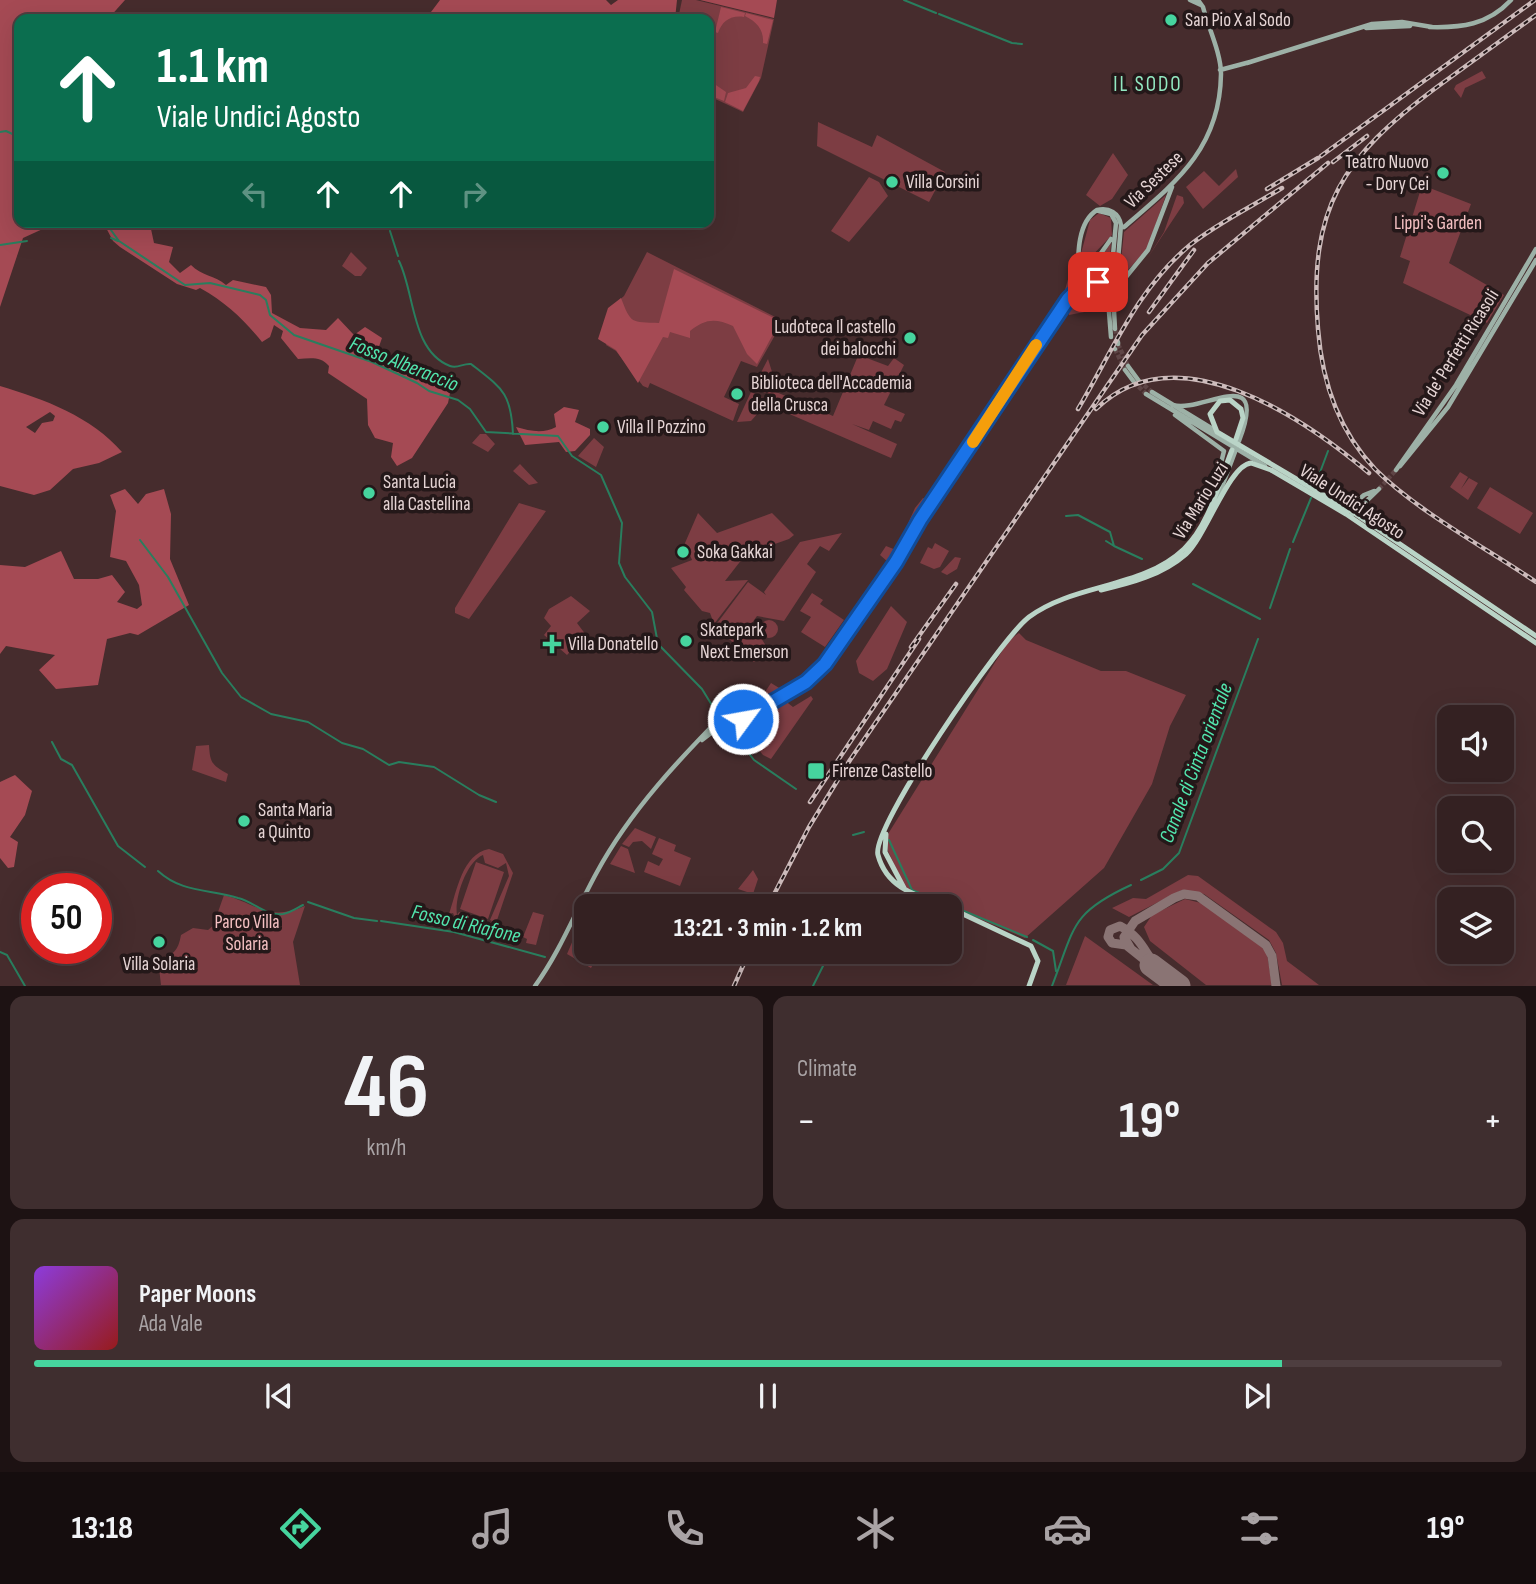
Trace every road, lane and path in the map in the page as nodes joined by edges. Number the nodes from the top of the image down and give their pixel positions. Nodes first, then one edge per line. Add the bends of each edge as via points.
1 (1190, 0) edge
2 (1511, 0) edge
3 (1200, 2) edge
4 (1220, 70) junction
5 (1175, 183) junction
6 (1120, 226) junction
7 (1111, 239) dead end
8 (1536, 249) edge
9 (1077, 254) junction
10 (1116, 256) junction
11 (1093, 260) junction
12 (1536, 260) edge
13 (1077, 285) junction
14 (1115, 294) junction
15 (1068, 299) junction
16 (1111, 308) junction
17 (1115, 329) tunnel mouth
18 (1111, 337) tunnel mouth
19 (1127, 368) tunnel mouth
20 (1137, 381) tunnel mouth
21 (1164, 405) junction
22 (1173, 405) junction
23 (1217, 432) junction
24 (1238, 440) joint
25 (1234, 451) dead end
26 (1272, 470) junction
27 (1379, 490) tunnel mouth
28 (1351, 513) junction
29 (1210, 515) junction
30 (1536, 636) edge
31 (1536, 643) edge
32 (769, 703) junction
33 (738, 708) junction
34 (726, 712) junction
35 (743, 721) junction
36 (733, 727) junction
37 (699, 742) junction
38 (914, 894) edge
39 (962, 914) edge
40 (535, 985) edge
41 (1027, 985) edge

1 - 3 main road
2 - 4 main road via 1473,25 1359,30
3 - 4 main road
4 - 5 main road, Via Sestese via 1206,139
5 - 6 main road, Via Sestese
5 - 14 main road via 1149,250 1122,279
6 - 9 main road via 1111,214 1095,211 1088,218
6 - 10 main road
7 - 11 main road
8 - 12 main road, Via de' Perfetti Ricasoli via 1448,398 1396,471 1446,410
9 - 11 main road via 1082,267
9 - 13 main road
10 - 14 main road
10 - 16 main road
11 - 13 main road
13 - 15 main road
14 - 16 main road
15 - 16 main road via 1081,285 1094,281 1106,289
15 - 32 main road via 821,668
16 - 17 main road
16 - 18 main road
19 - 20 main road
21 - 22 main road, Viale Undici Agosto via 1149,393
21 - 26 main road, Viale Undici Agosto
21 - 29 main road via 1224,451
22 - 23 main road, Viale Undici Agosto
22 - 24 main road via 1186,408 1221,395 1236,397 1248,414
23 - 24 main road, Via Mario Luzi via 1210,411 1227,399 1236,402 1243,418
23 - 28 main road, Viale Undici Agosto
25 - 29 main road, Via Mario Luzi
26 - 28 main road, Viale Undici Agosto
26 - 29 main road, Via Mario Luzi via 1251,463 1239,467
27 - 28 main road via 1364,495
28 - 30 main road, Viale Undici Agosto
28 - 31 main road, Viale Undici Agosto
29 - 38 main road, Via Mario Luzi via 1194,545 1170,566 1038,611 1007,638 916,773 877,847 891,879
32 - 33 main road via 751,710
32 - 35 main road
33 - 34 main road
33 - 35 main road
34 - 36 main road via 725,721
34 - 37 main road
35 - 36 main road
36 - 37 main road via 718,728
37 - 40 main road via 654,790 597,870 567,935
39 - 41 main road via 1035,950 1038,961

